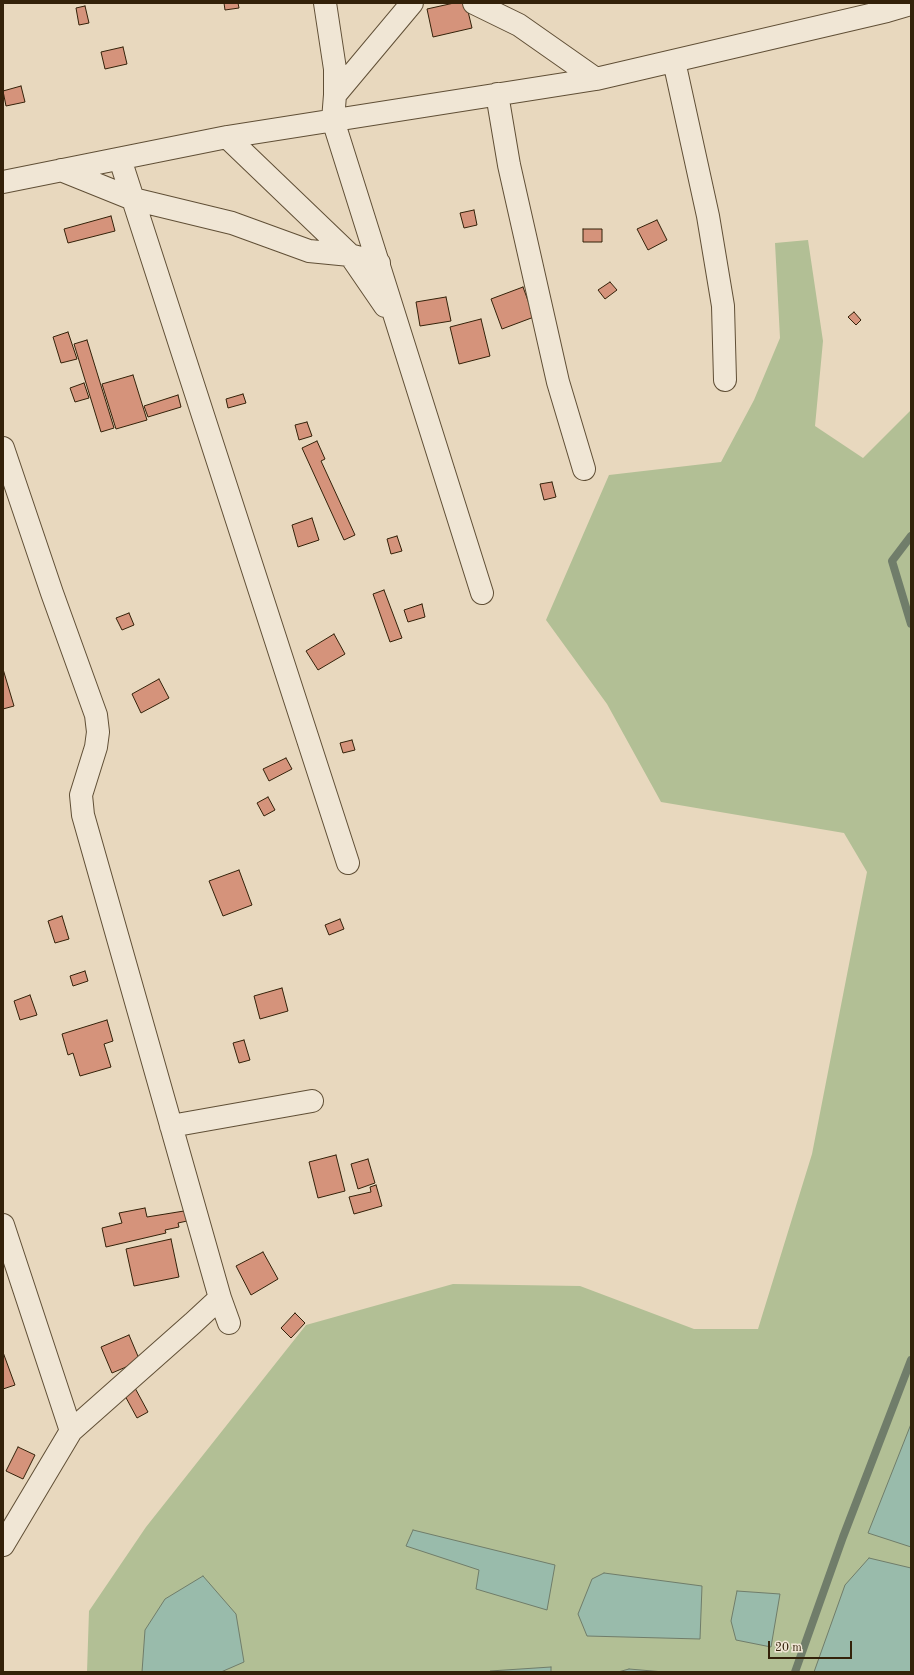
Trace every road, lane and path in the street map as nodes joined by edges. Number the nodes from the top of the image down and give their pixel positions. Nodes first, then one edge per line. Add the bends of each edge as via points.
1 (325, 3) edge
2 (412, 3) edge
3 (474, 3) edge
4 (911, 4) edge
5 (674, 60) junction
6 (596, 79) junction
7 (497, 94) junction
8 (335, 95) junction
9 (333, 120) junction
10 (227, 137) junction
11 (120, 158) junction
12 (61, 170) junction
13 (3, 182) edge
14 (133, 199) junction
15 (350, 256) junction
16 (379, 264) junction
17 (398, 326) junction
18 (725, 380) dead end
19 (3, 448) edge
20 (584, 469) dead end
21 (482, 593) dead end
22 (348, 863) dead end
23 (312, 1101) dead end
24 (171, 1126) junction
25 (3, 1225) edge
26 (220, 1298) junction
27 (229, 1323) dead end
28 (71, 1430) junction
29 (3, 1545) edge

1 - 8 street via 335,69
2 - 8 street
3 - 6 street via 519,25
4 - 5 street
5 - 6 street
5 - 18 street via 708,216 723,306
6 - 7 street
7 - 9 street
7 - 20 street via 509,165 558,382
8 - 9 street
9 - 10 street
9 - 16 street
10 - 11 street
10 - 15 street
11 - 12 street
11 - 14 street
12 - 13 street
12 - 14 street
14 - 15 street via 232,223 309,250
14 - 22 street
15 - 16 street
15 - 17 street
16 - 17 street
17 - 21 street
19 - 24 street via 96,715 96,747 81,795 81,805
23 - 24 street
24 - 26 street
25 - 28 street
26 - 27 street
26 - 28 street
28 - 29 street

